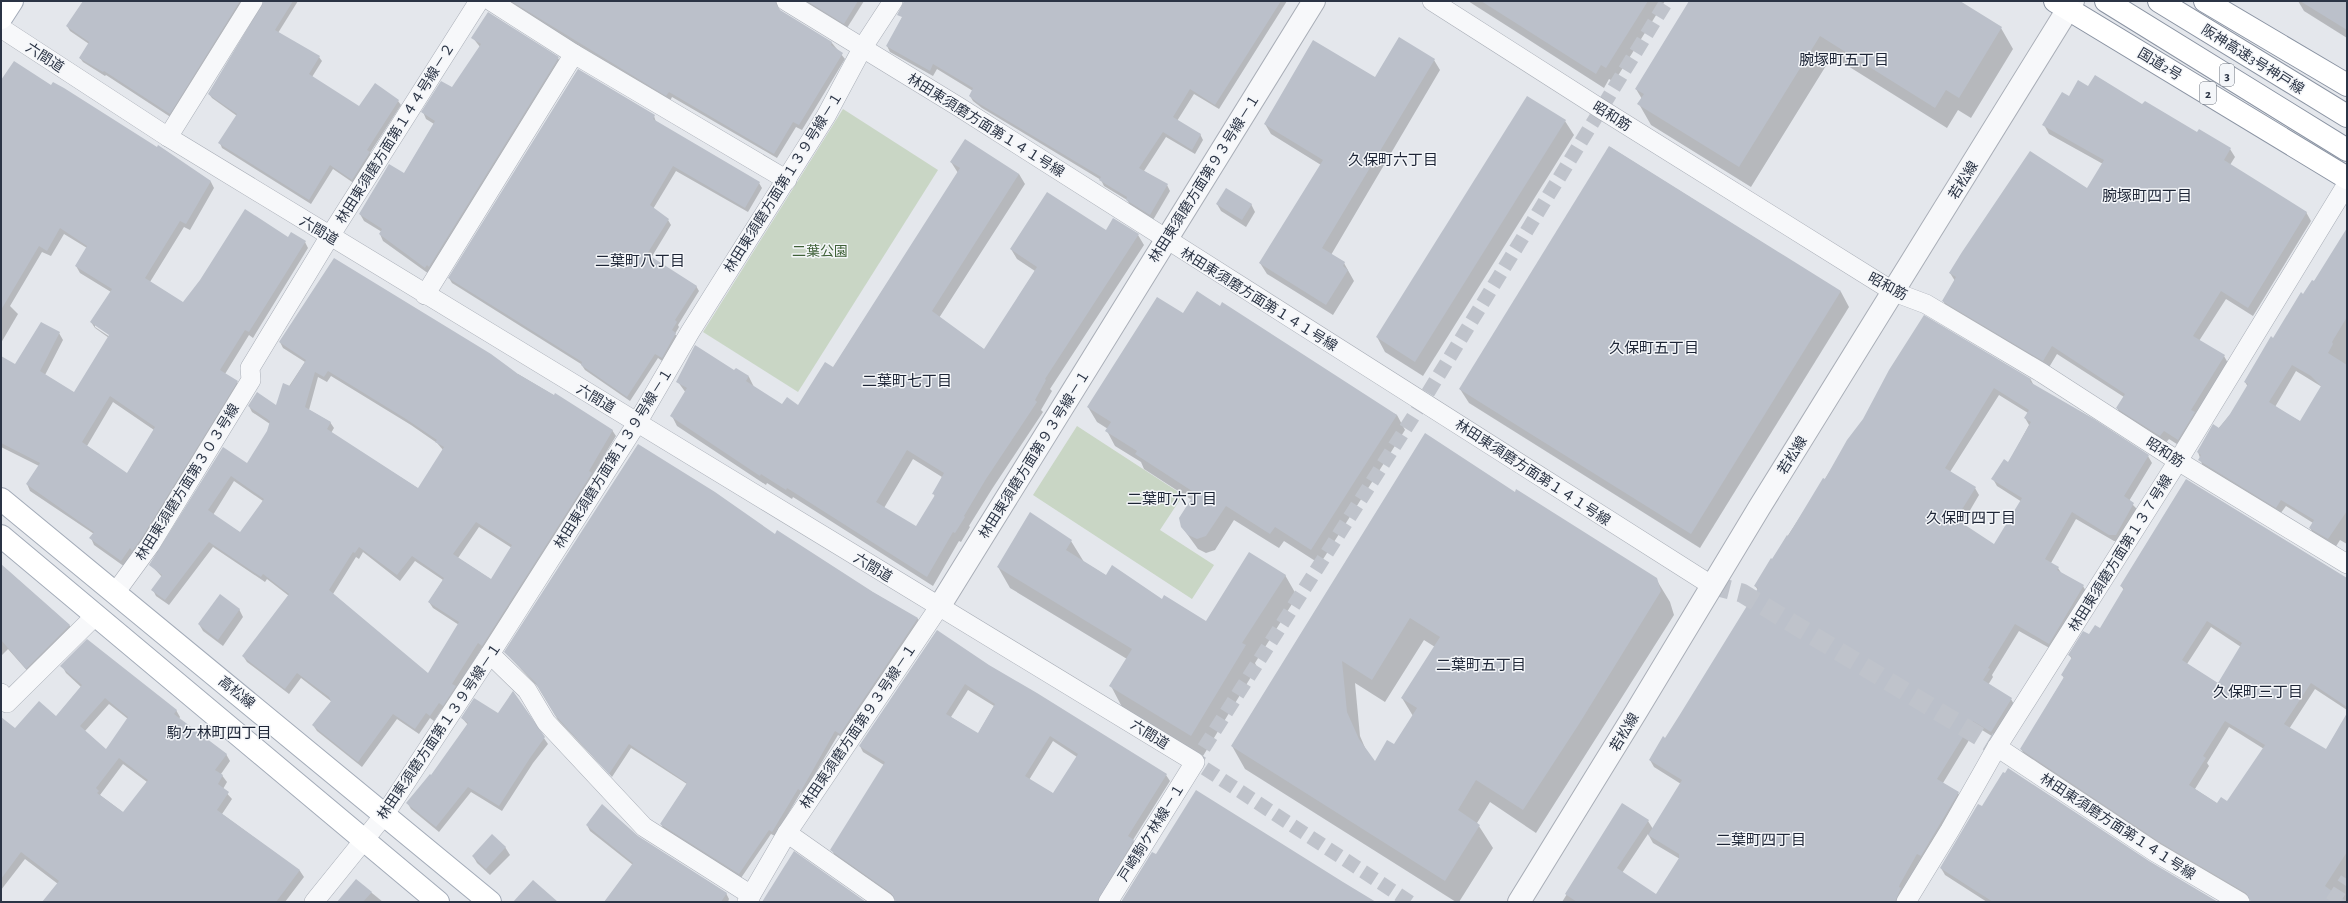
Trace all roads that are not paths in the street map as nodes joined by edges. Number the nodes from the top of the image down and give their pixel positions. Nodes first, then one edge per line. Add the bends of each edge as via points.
1 (12, 1) edge
2 (253, 1) edge
3 (479, 1) edge
4 (491, 1) edge
5 (786, 1) edge
6 (893, 1) edge
7 (1314, 1) edge
8 (1432, 1) edge
9 (2106, 1) edge
10 (2159, 1) edge
11 (2205, 1) edge
12 (2068, 3) edge
13 (1, 18) edge
14 (1, 28) edge
15 (863, 48) junction
16 (574, 54) junction
17 (2347, 85) edge
18 (2347, 116) edge
19 (168, 137) junction
20 (2347, 150) edge
21 (2347, 178) edge
22 (787, 180) junction
23 (2347, 184) edge
24 (330, 236) junction
25 (1166, 240) junction
26 (1894, 292) junction
27 (425, 294) junction
28 (250, 368) joint
29 (637, 423) junction
30 (2178, 461) junction
31 (1, 499) edge
32 (1, 536) edge
33 (2347, 564) edge
34 (1711, 585) junction
35 (114, 593) junction
36 (939, 607) junction
37 (95, 616) junction
38 (490, 654) junction
39 (4, 698) edge
40 (1997, 747) junction
41 (1195, 762) joint
42 (385, 814) junction
43 (786, 833) junction
44 (364, 839) junction
45 (749, 898) edge
46 (314, 902) edge
47 (438, 902) edge
48 (490, 902) edge
49 (885, 902) edge
50 (1108, 902) edge
51 (1519, 902) edge
52 (1906, 902) edge
53 (2240, 902) edge

1 - 13 main road
2 - 19 street
3 - 24 street, 林田東須磨方面第１４４号線－２
4 - 16 street
5 - 15 street, 林田東須磨方面第１４１号線
6 - 15 street, 林田東須磨方面第１３９号線－１
7 - 25 street, 林田東須磨方面第９３号線－１
8 - 26 street, 昭和筋
9 - 20 main road, 阪神高速3号神戸線 / 3
10 - 18 main road, 阪神高速3号神戸線 / 3
11 - 17 main road
12 - 21 main road, 国道2号 / 2
12 - 26 street, 若松線
14 - 19 street, 六間道
15 - 22 street, 林田東須磨方面第１３９号線－１
15 - 25 street, 林田東須磨方面第１４１号線
16 - 22 street
16 - 27 street
19 - 24 street, 六間道
22 - 29 street, 林田東須磨方面第１３９号線－１ via 690,332
23 - 30 street, 林田東須磨方面第１３７号線
24 - 27 street, 六間道
24 - 28 street, 林田東須磨方面第１４４号線－２
25 - 34 street, 林田東須磨方面第１４１号線
25 - 36 street, 林田東須磨方面第９３号線－１
26 - 30 street, 昭和筋 via 1926,304 2036,369
26 - 34 street, 若松線
27 - 29 street, 六間道
28 - 35 street, 林田東須磨方面第３０３号線 via 251,380 150,544
29 - 36 street, 六間道
29 - 38 street, 林田東須磨方面第１３９号線－１
30 - 33 street, 昭和筋
30 - 40 street, 林田東須磨方面第１３７号線
31 - 35 main road, 高松線
32 - 37 main road
34 - 51 street, 若松線
35 - 42 main road, 高松線
36 - 41 street, 六間道
36 - 43 street, 林田東須磨方面第９３号線－１
37 - 39 street
37 - 44 main road
38 - 42 street, 林田東須磨方面第１３９号線－１
38 - 45 street via 527,690 546,722 644,827
40 - 52 street, 林田東須磨方面第１３７号線
40 - 53 street, 林田東須磨方面第１４１号線 via 2155,852
41 - 50 street, 戸崎駒ケ林線－１
42 - 44 street, 林田東須磨方面第１３９号線－１
42 - 48 main road, 高松線
43 - 45 street, 林田東須磨方面第９３号線－１
43 - 49 street
44 - 46 street, 林田東須磨方面第１３９号線－１
44 - 47 main road

